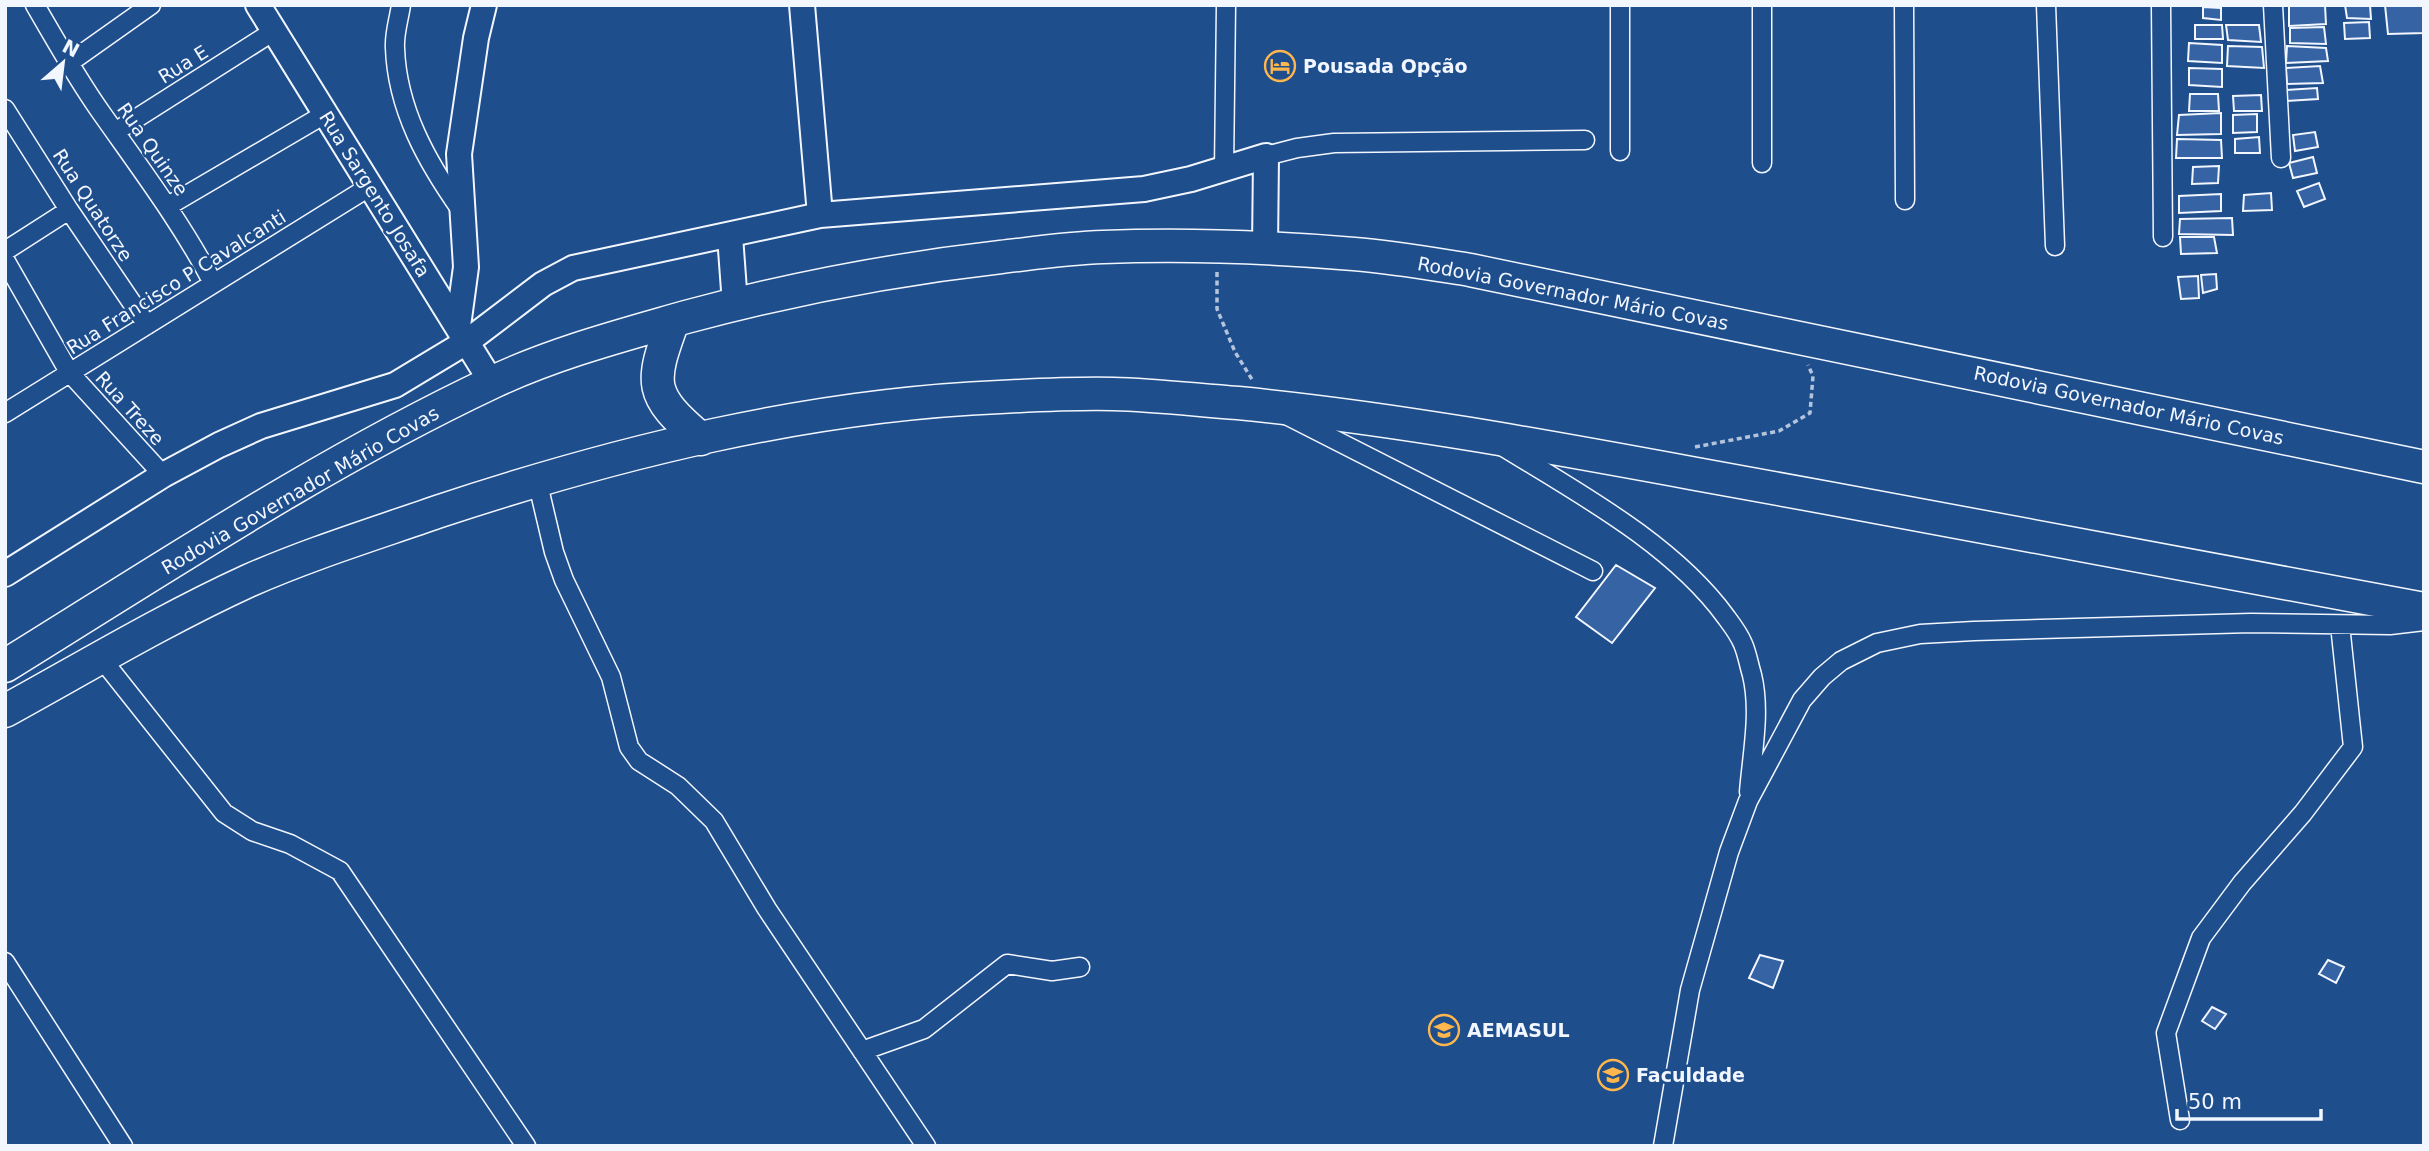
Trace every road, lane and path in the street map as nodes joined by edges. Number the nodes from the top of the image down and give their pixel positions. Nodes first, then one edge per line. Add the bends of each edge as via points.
1 (35, 5) edge
2 (150, 5) edge
3 (258, 5) edge
4 (401, 5) edge
5 (484, 5) edge
6 (802, 5) edge
7 (1226, 5) edge
8 (1620, 5) edge
9 (1762, 5) edge
10 (1904, 5) edge
11 (2046, 5) edge
12 (2161, 5) edge
13 (2273, 5) edge
14 (274, 31) junction
15 (69, 63) junction
16 (5, 108) edge
17 (325, 114) junction
18 (115, 132) junction
19 (1585, 140) dead end
20 (1620, 151) dead end
21 (1266, 156) junction
22 (2281, 158) dead end
23 (1762, 163) dead end
24 (1224, 170) junction
25 (369, 187) junction
26 (1905, 200) dead end
27 (168, 206) junction
28 (69, 210) junction
29 (461, 210) junction
30 (820, 215) junction
31 (730, 236) junction
32 (2163, 237) dead end
33 (2055, 246) dead end
34 (1218, 247) junction
35 (1265, 249) junction
36 (5, 251) edge
37 (5, 260) edge
38 (213, 283) junction
39 (735, 304) junction
40 (673, 321) junction
41 (147, 325) junction
42 (463, 334) junction
43 (1793, 335) junction
44 (69, 372) junction
45 (492, 383) junction
46 (1269, 406) junction
47 (5, 413) edge
48 (1484, 435) junction
49 (701, 439) junction
50 (1688, 448) dead end
51 (2424, 467) edge
52 (163, 475) junction
53 (537, 480) junction
54 (1593, 571) dead end
55 (5, 574) edge
56 (2424, 609) edge
57 (2424, 621) edge
58 (2340, 625) junction
59 (101, 658) junction
60 (5, 666) edge
61 (5, 711) edge
62 (1748, 801) junction
63 (5, 962) edge
64 (1080, 967) dead end
65 (862, 1051) junction
66 (2180, 1120) dead end
67 (123, 1146) edge
68 (526, 1146) edge
69 (926, 1146) edge
70 (1663, 1146) edge

1 - 15 street, Rua Quinze
2 - 15 street
3 - 14 main road, Rua Sargento Josafa
4 - 29 street via 395,46 407,109 425,155
5 - 29 main road via 459,154
6 - 30 main road
7 - 24 street
8 - 20 street
9 - 23 street
10 - 26 street
11 - 33 street
12 - 32 street
13 - 22 street
14 - 17 main road, Rua Sargento Josafa
14 - 18 street, Rua E
15 - 18 street, Rua Quinze
16 - 28 street, Rua Quatorze
17 - 25 main road, Rua Sargento Josafa
17 - 27 street
18 - 27 street, Rua Quinze
19 - 21 street via 1334,143
21 - 24 main road
21 - 35 main road
24 - 30 main road via 1144,189
25 - 38 street, Rua Francisco P Cavalcanti
25 - 42 main road, Rua Sargento Josafa
27 - 38 street, Rua Quinze
28 - 36 street
28 - 41 street, Rua Quatorze
29 - 42 main road via 466,267
30 - 31 main road
31 - 39 main road
31 - 42 main road via 573,268
34 - 35 highway, Rodovia Governador Mário Covas
34 - 39 highway, Rodovia Governador Mário Covas via 1100,247 947,263 857,276
34 - 46 path via 1217,309 1235,352
35 - 43 highway, Rodovia Governador Mário Covas via 1356,254 1470,270
37 - 44 street, Rua Treze
38 - 41 street, Rua Francisco P Cavalcanti
39 - 40 highway, Rodovia Governador Mário Covas
40 - 45 highway, Rodovia Governador Mário Covas via 570,351
40 - 49 highway via 657,372 659,388 675,417
41 - 44 street, Rua Francisco P Cavalcanti
42 - 45 main road, Rua Sargento Josafa
42 - 52 main road via 395,384 261,426
43 - 50 path via 1813,376 1810,413 1779,431
43 - 51 highway, Rodovia Governador Mário Covas
44 - 47 street, Rua Francisco P Cavalcanti
44 - 52 street, Rua Treze
45 - 60 highway, Rodovia Governador Mário Covas via 404,426
46 - 48 highway
46 - 49 highway via 1110,394 993,397 868,409
46 - 54 street
48 - 56 highway
48 - 62 street via 1641,536 1686,571 1722,611 1743,642 1753,678 1756,716
49 - 53 highway
52 - 55 main road
53 - 59 highway via 251,580
53 - 65 street via 554,552 611,677 629,747 639,761 678,786 714,821
57 - 58 street
58 - 62 street via 1974,631 1920,634 1877,643 1840,661 1802,700
58 - 66 street via 2353,747 2201,938 2166,1033
59 - 61 highway
59 - 68 street via 224,813 252,831 340,871
62 - 70 street via 1690,990
63 - 67 street
64 - 65 street via 1052,971 1007,964 924,1029
65 - 69 street

